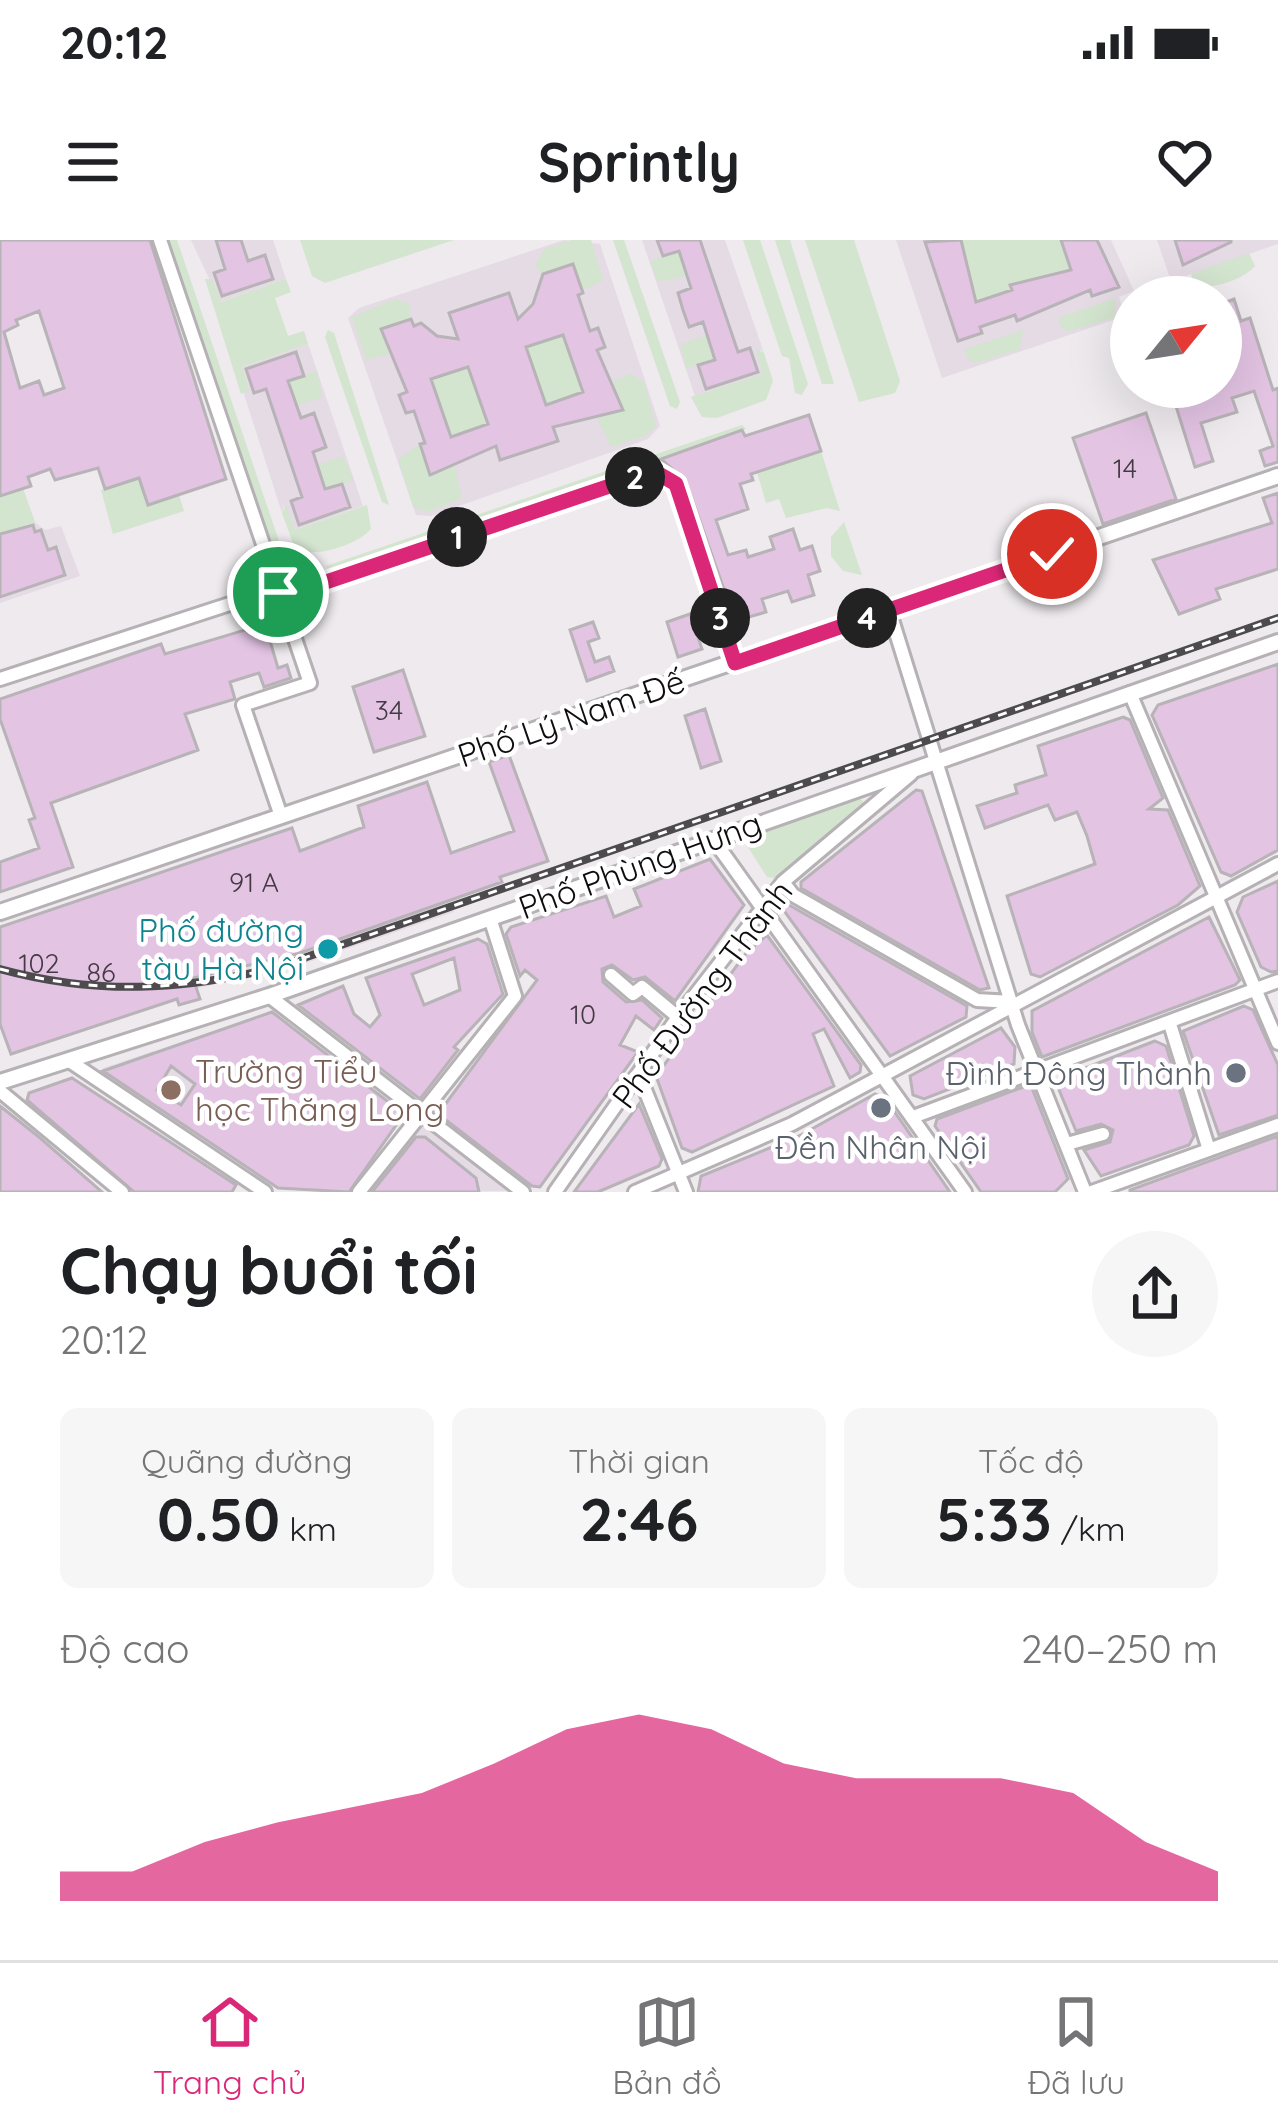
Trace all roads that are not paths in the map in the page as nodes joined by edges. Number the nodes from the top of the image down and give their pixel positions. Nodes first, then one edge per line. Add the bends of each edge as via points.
1 (160, 240) edge
2 (1278, 476) edge
3 (278, 592) junction
4 (889, 610) junction
5 (1278, 642) edge
6 (735, 663) junction
7 (0, 679) edge
8 (1130, 693) junction
9 (939, 758) junction
10 (921, 765) junction
11 (281, 817) junction
12 (713, 839) junction
13 (1278, 863) edge
14 (783, 883) junction
15 (1217, 896) junction
16 (764, 907) junction
17 (0, 912) edge
18 (490, 918) junction
19 (611, 975) dead end
20 (1278, 981) edge
21 (1257, 993) junction
22 (269, 996) junction
23 (1013, 1002) junction
24 (678, 1017) junction
25 (1170, 1024) junction
26 (1278, 1043) edge
27 (70, 1062) junction
28 (1036, 1072) junction
29 (639, 1075) junction
30 (883, 1075) junction
31 (0, 1082) edge
32 (0, 1091) edge
33 (422, 1113) junction
34 (913, 1118) junction
35 (1278, 1125) edge
36 (1103, 1134) dead end
37 (1066, 1144) junction
38 (1209, 1150) junction
39 (680, 1174) junction
40 (122, 1192) edge
41 (266, 1192) edge
42 (359, 1192) edge
43 (523, 1192) edge
44 (555, 1192) edge
45 (635, 1192) edge
46 (686, 1192) edge
47 (965, 1192) edge
48 (1089, 1192) edge

1 - 3 street
2 - 4 street, Phố Lý Nam Đế
3 - 6 street via 654,471 676,484
3 - 7 street
3 - 11 street via 310,683 243,706
4 - 6 street, Phố Lý Nam Đế
4 - 9 street
5 - 8 street, Phố Phùng Hưng
6 - 11 street, Phố Lý Nam Đế
8 - 9 street, Phố Phùng Hưng
8 - 15 street
9 - 10 street, Phố Phùng Hưng
9 - 23 street
10 - 12 street, Phố Phùng Hưng
10 - 14 street, Phố Đường Thành
11 - 17 street, Phố Lý Nam Đế
12 - 16 street
12 - 18 street, Phố Phùng Hưng
13 - 15 street
14 - 16 street, Phố Đường Thành
14 - 23 street via 977,1000
15 - 21 street
15 - 23 street
16 - 24 street, Phố Đường Thành
16 - 30 street
18 - 22 street, Phố Phùng Hưng
18 - 33 street via 517,993
19 - 24 street via 633,994 642,987
20 - 21 street
21 - 25 street
21 - 26 street
22 - 27 street, Phố Phùng Hưng
22 - 33 street
23 - 28 street
23 - 30 street
24 - 29 street, Phố Đường Thành
25 - 28 street
25 - 38 street
27 - 31 street, Phố Phùng Hưng
27 - 41 street
28 - 34 street
28 - 37 street
29 - 39 street
29 - 44 street, Phố Đường Thành
30 - 34 street
30 - 39 street
32 - 40 street
33 - 42 street
33 - 43 street
34 - 47 street
35 - 38 street
36 - 37 street
37 - 48 street
38 - 48 street
39 - 45 street
39 - 46 street

